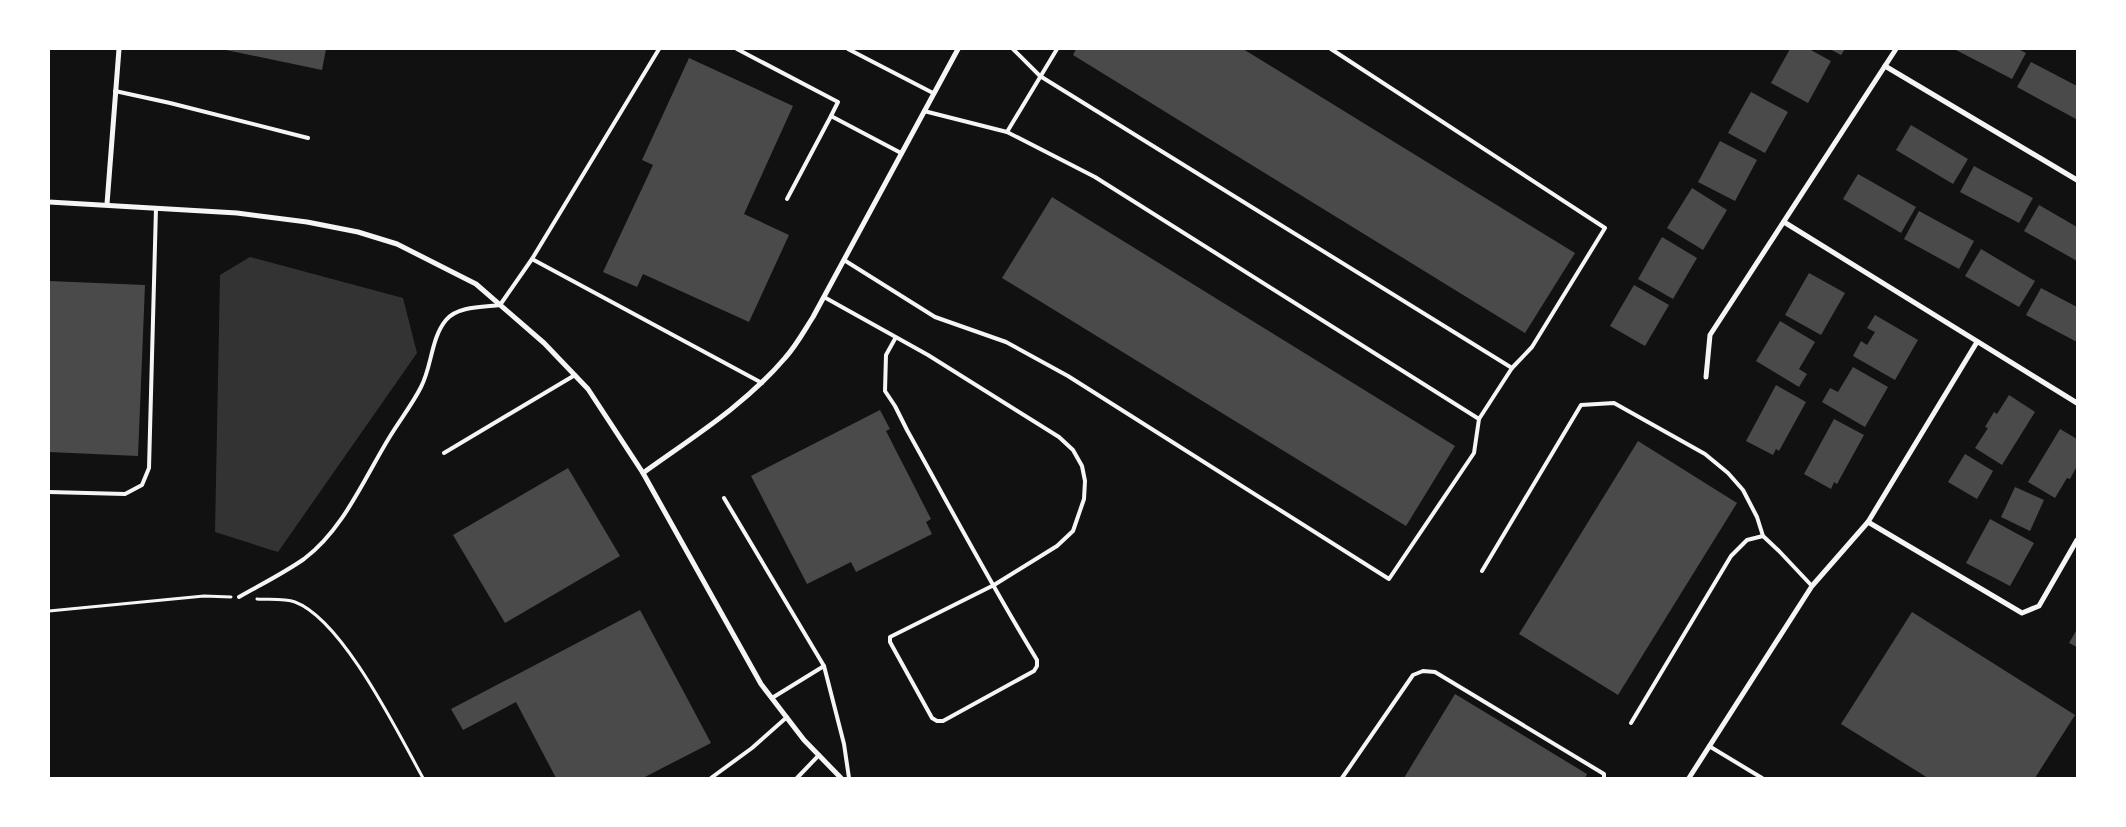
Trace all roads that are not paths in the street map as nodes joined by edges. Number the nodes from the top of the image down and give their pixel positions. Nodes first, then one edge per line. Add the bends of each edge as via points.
1 (119, 49) edge
2 (659, 49) edge
3 (737, 49) edge
4 (848, 49) edge
5 (958, 49) edge
6 (1013, 49) edge
7 (1057, 49) edge
8 (1331, 49) edge
9 (1896, 49) edge
10 (1885, 66) junction
11 (1040, 76) junction
12 (115, 91) junction
13 (933, 93) junction
14 (924, 112) junction
15 (831, 116) junction
16 (1007, 132) junction
17 (308, 138) dead end
18 (901, 153) junction
19 (2077, 180) edge
20 (787, 199) dead end
21 (49, 202) edge
22 (107, 204) junction
23 (156, 208) junction
24 (1784, 222) junction
25 (532, 259) junction
26 (844, 260) junction
27 (824, 297) junction
28 (500, 305) junction
29 (896, 337) junction
30 (1977, 342) junction
31 (1512, 368) junction
32 (575, 375) junction
33 (1706, 377) dead end
34 (762, 383) junction
35 (2077, 403) edge
36 (1479, 419) junction
37 (444, 453) dead end
38 (643, 472) junction
39 (49, 492) edge
40 (724, 498) dead end
41 (1868, 522) junction
42 (1763, 536) junction
43 (2077, 540) edge
44 (1482, 571) dead end
45 (994, 585) junction
46 (1812, 586) junction
47 (238, 597) road end
48 (824, 666) junction
49 (772, 698) junction
50 (787, 717) junction
51 (1631, 723) dead end
52 (1709, 746) junction
53 (819, 755) junction
54 (711, 778) edge
55 (797, 778) edge
56 (841, 778) edge
57 (849, 778) edge
58 (1342, 778) edge
59 (1604, 778) edge
60 (1689, 778) edge
61 (1762, 778) edge

1 - 12 street
2 - 25 lane
3 - 15 lane via 838,102
4 - 13 lane
5 - 13 street
6 - 11 lane
7 - 11 lane
8 - 31 lane via 1605,228 1532,347
9 - 10 street
10 - 19 street
10 - 24 street
11 - 16 lane
11 - 31 lane
12 - 17 lane
12 - 22 street
13 - 14 street
14 - 16 lane
14 - 18 street
15 - 18 lane
15 - 20 lane
16 - 36 lane via 1095,177
18 - 26 street
21 - 22 street
22 - 23 street
23 - 28 street via 237,213 358,232 397,244 476,284
23 - 39 lane via 149,468 142,485 125,494
24 - 30 street
24 - 33 street via 1710,335
25 - 28 lane
25 - 34 lane
26 - 27 street
26 - 36 lane via 935,317 1006,342 1068,376 1389,579 1474,453
27 - 29 lane
27 - 34 street via 786,357
28 - 32 street
28 - 47 lane via 458,311 446,319 427,375 413,402 346,511 304,558
29 - 45 lane via 886,355 886,391
29 - 45 lane via 1059,437 1073,450 1082,466 1084,499 1073,531 1057,546
30 - 35 street
30 - 41 street
31 - 36 lane
32 - 37 lane
32 - 38 street via 588,389
34 - 38 street via 734,408
38 - 49 street via 761,684
40 - 48 lane
41 - 43 street via 2022,613 2039,606
41 - 46 street
42 - 44 lane via 1743,490 1728,472 1705,454 1614,403 1581,405
42 - 46 lane
42 - 51 lane via 1747,540 1731,556
45 - 45 lane via 1037,660 1037,666 1034,671 999,691 937,722 890,637
46 - 52 street
48 - 49 lane
48 - 57 lane via 844,744
49 - 50 street
50 - 53 street
50 - 54 lane
52 - 60 street
52 - 61 lane
53 - 55 lane
53 - 56 street
58 - 59 lane via 1413,675 1423,671 1435,672 1604,774

